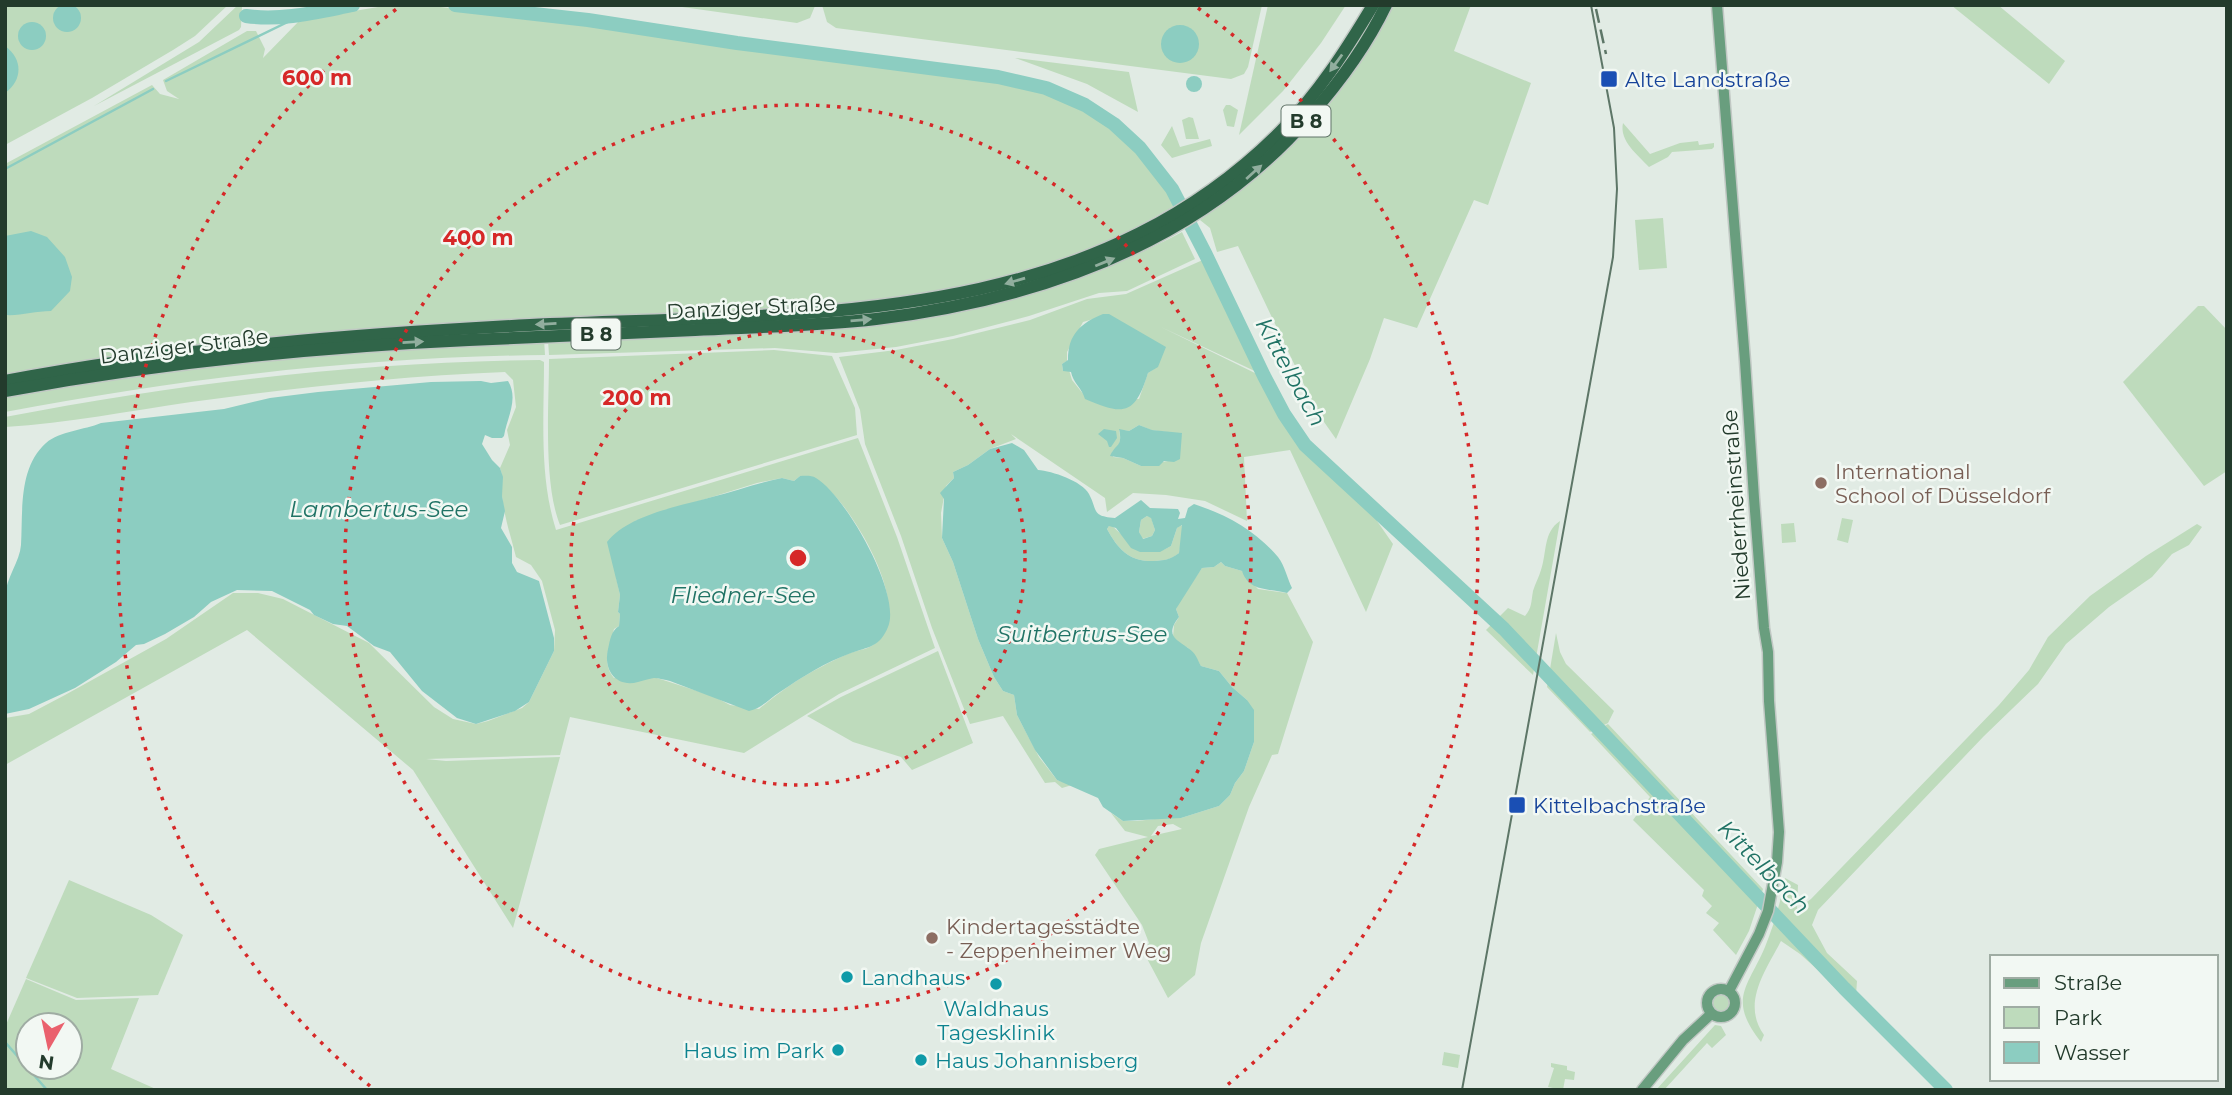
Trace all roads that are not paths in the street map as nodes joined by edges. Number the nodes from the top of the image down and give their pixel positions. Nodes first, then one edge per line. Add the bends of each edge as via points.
1 (1373, 5) edge
2 (1386, 5) edge
3 (1717, 5) edge
4 (1196, 207) junction
5 (1172, 223) junction
6 (5, 381) edge
7 (5, 391) edge
8 (1729, 991) junction
9 (1711, 1014) junction
10 (1642, 1090) edge

1 -> 4 highway, Danziger Straße / B 8 via 1314,94
4 -> 2 highway, Danziger Straße / B 8 via 1245,179 1288,141 1356,57
3 - 8 main road, Niederrheinstraße via 1779,832 1763,924
4 - 5 highway, Danziger Straße / B 8
5 -> 6 highway, Danziger Straße / B 8 via 1066,266 955,295 874,308 291,340
7 -> 5 highway, Danziger Straße / B 8 via 292,351 875,319 1014,293 1100,264
8 - 9 main road, Niederrheinstraße via 1719,989 1709,996
8 - 9 main road, Niederrheinstraße via 1735,1000 1731,1014
9 - 10 main road, Niederrheinstraße via 1668,1056

